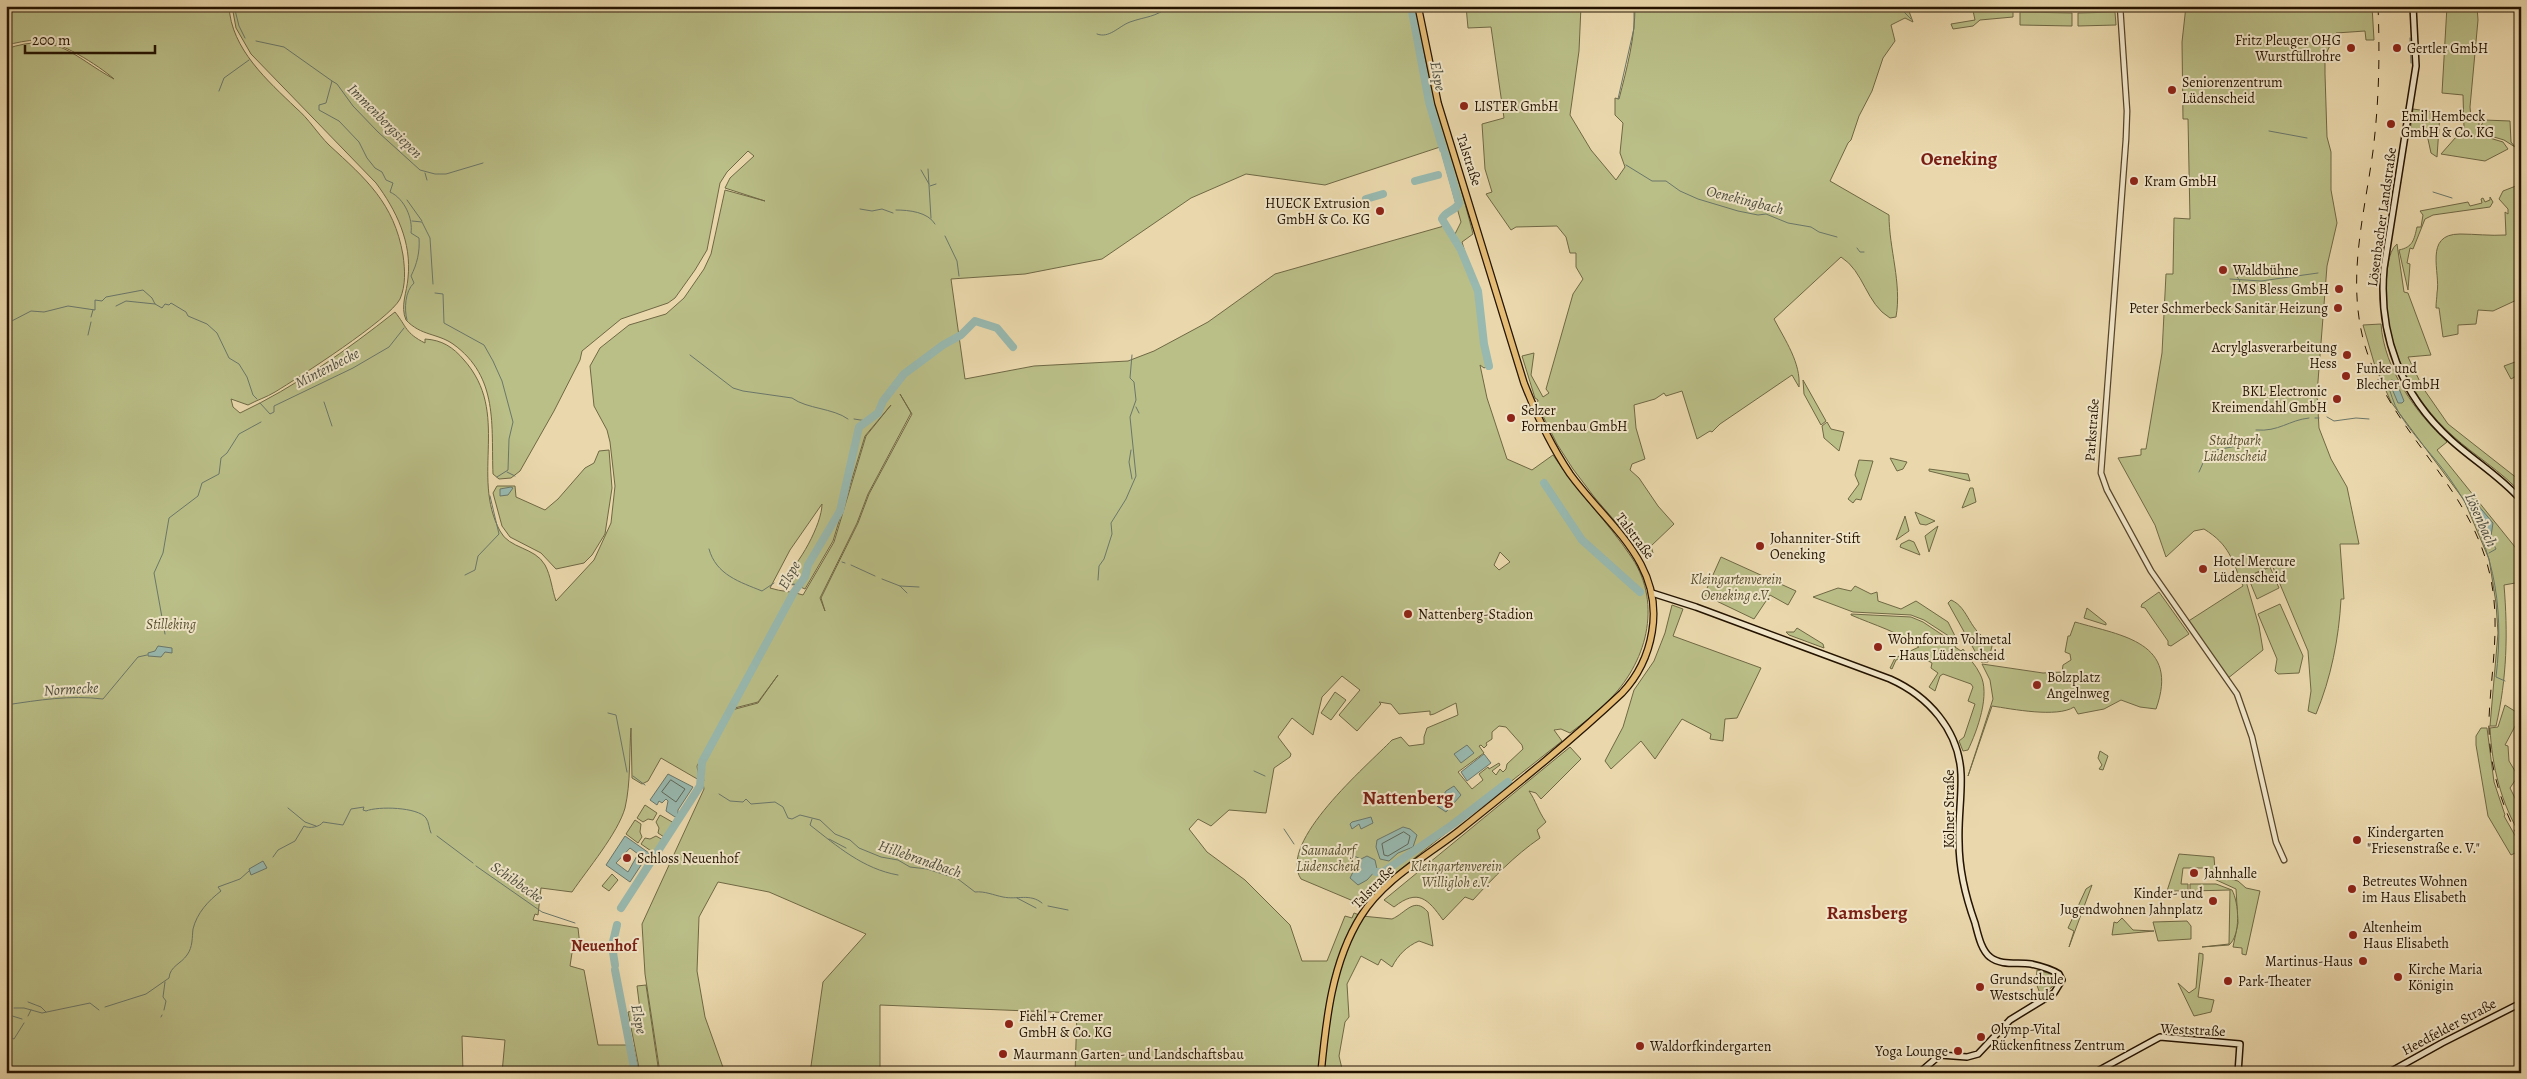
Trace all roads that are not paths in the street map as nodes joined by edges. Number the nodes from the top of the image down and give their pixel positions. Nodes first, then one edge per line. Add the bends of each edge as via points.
1 (1418, 6) edge
2 (2120, 6) edge
3 (2413, 6) edge
4 (2521, 500) edge
5 (1652, 594) junction
6 (2284, 860) dead end
7 (2521, 1003) edge
8 (1321, 1073) edge
9 (1919, 1073) edge
10 (2094, 1073) edge
11 (2238, 1073) edge
12 (2388, 1073) edge

1 - 5 main road, Talstraße via 1440,111 1533,406 1569,472 1636,555
2 - 6 street, Parkstraße via 2126,139 2101,473 2151,571 2237,694 2252,737 2276,842
3 - 4 main road, Lösenbacher Landstraße via 2417,58 2384,268 2385,328 2400,374 2420,407 2451,440 2494,473
5 - 8 main road, Talstraße via 1653,621 1648,650 1638,672 1622,693 1460,830 1386,887 1365,910 1347,945 1336,977
5 - 9 main road, Kölner Straße via 1696,607 1890,679 1922,698 1944,723 1960,763 1961,862 1972,915 1985,951 1992,959 2002,962 2033,964 2052,970 2062,980 2054,993 2010,1020 1978,1054 1968,1057 1940,1055
7 - 12 main road, Heedfelder Straße
10 - 11 main road, Weststraße via 2160,1037 2240,1044

